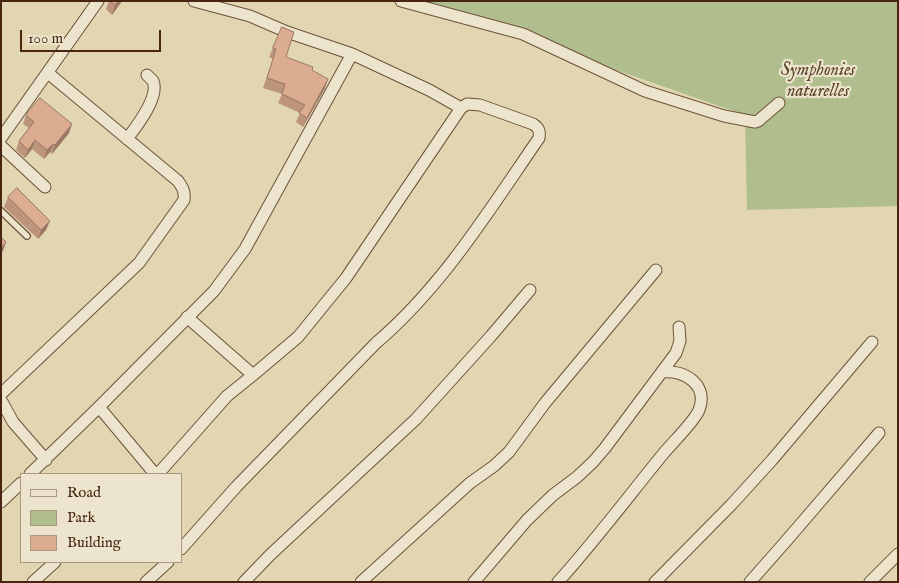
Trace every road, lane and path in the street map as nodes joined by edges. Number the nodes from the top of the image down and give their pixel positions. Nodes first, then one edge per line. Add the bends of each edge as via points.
1 (98, 1) edge
2 (194, 1) edge
3 (401, 1) edge
4 (352, 54) junction
5 (48, 73) junction
6 (147, 75) dead end
7 (779, 103) dead end
8 (461, 108) junction
9 (1, 138) edge
10 (127, 140) junction
11 (1, 146) edge
12 (45, 187) dead end
13 (1, 211) edge
14 (28, 236) dead end
15 (656, 270) dead end
16 (530, 290) dead end
17 (187, 317) junction
18 (679, 327) dead end
19 (872, 342) dead end
20 (662, 372) junction
21 (253, 375) junction
22 (1, 394) edge
23 (1, 400) edge
24 (99, 407) junction
25 (879, 433) dead end
26 (46, 460) junction
27 (31, 473) edge
28 (155, 473) edge
29 (157, 473) edge
30 (20, 484) edge
31 (1, 502) edge
32 (182, 547) edge
33 (898, 554) edge
34 (54, 563) edge
35 (167, 563) edge
36 (657, 581) edge
37 (33, 582) edge
38 (146, 582) edge
39 (244, 582) edge
40 (361, 582) edge
41 (474, 582) edge
42 (558, 582) edge
43 (750, 582) edge
44 (870, 582) edge

1 - 5 street
2 - 4 street via 250,16
3 - 7 street via 523,34 645,91 724,116 755,122
4 - 8 street
4 - 17 street via 245,249 214,291
5 - 9 street
5 - 10 street
6 - 10 street via 153,82 154,92
8 - 21 street via 325,306 298,337
8 - 32 street via 473,103 533,124 540,132 539,138 452,262 422,297 286,434
10 - 22 street via 178,181 185,193 184,200 139,263
11 - 12 street
13 - 14 lane
15 - 40 street via 545,403 509,452
16 - 39 street via 416,419
17 - 21 street
17 - 24 street
18 - 20 street via 680,341 676,352
19 - 36 street via 765,468
20 - 41 street via 593,462 527,520
20 - 42 street via 672,371 690,378 701,394 698,412
21 - 29 street via 227,396
23 - 26 street via 13,422
24 - 26 street
24 - 28 street
25 - 43 street
26 - 27 street
30 - 31 street
33 - 44 street
34 - 37 street
35 - 38 street

